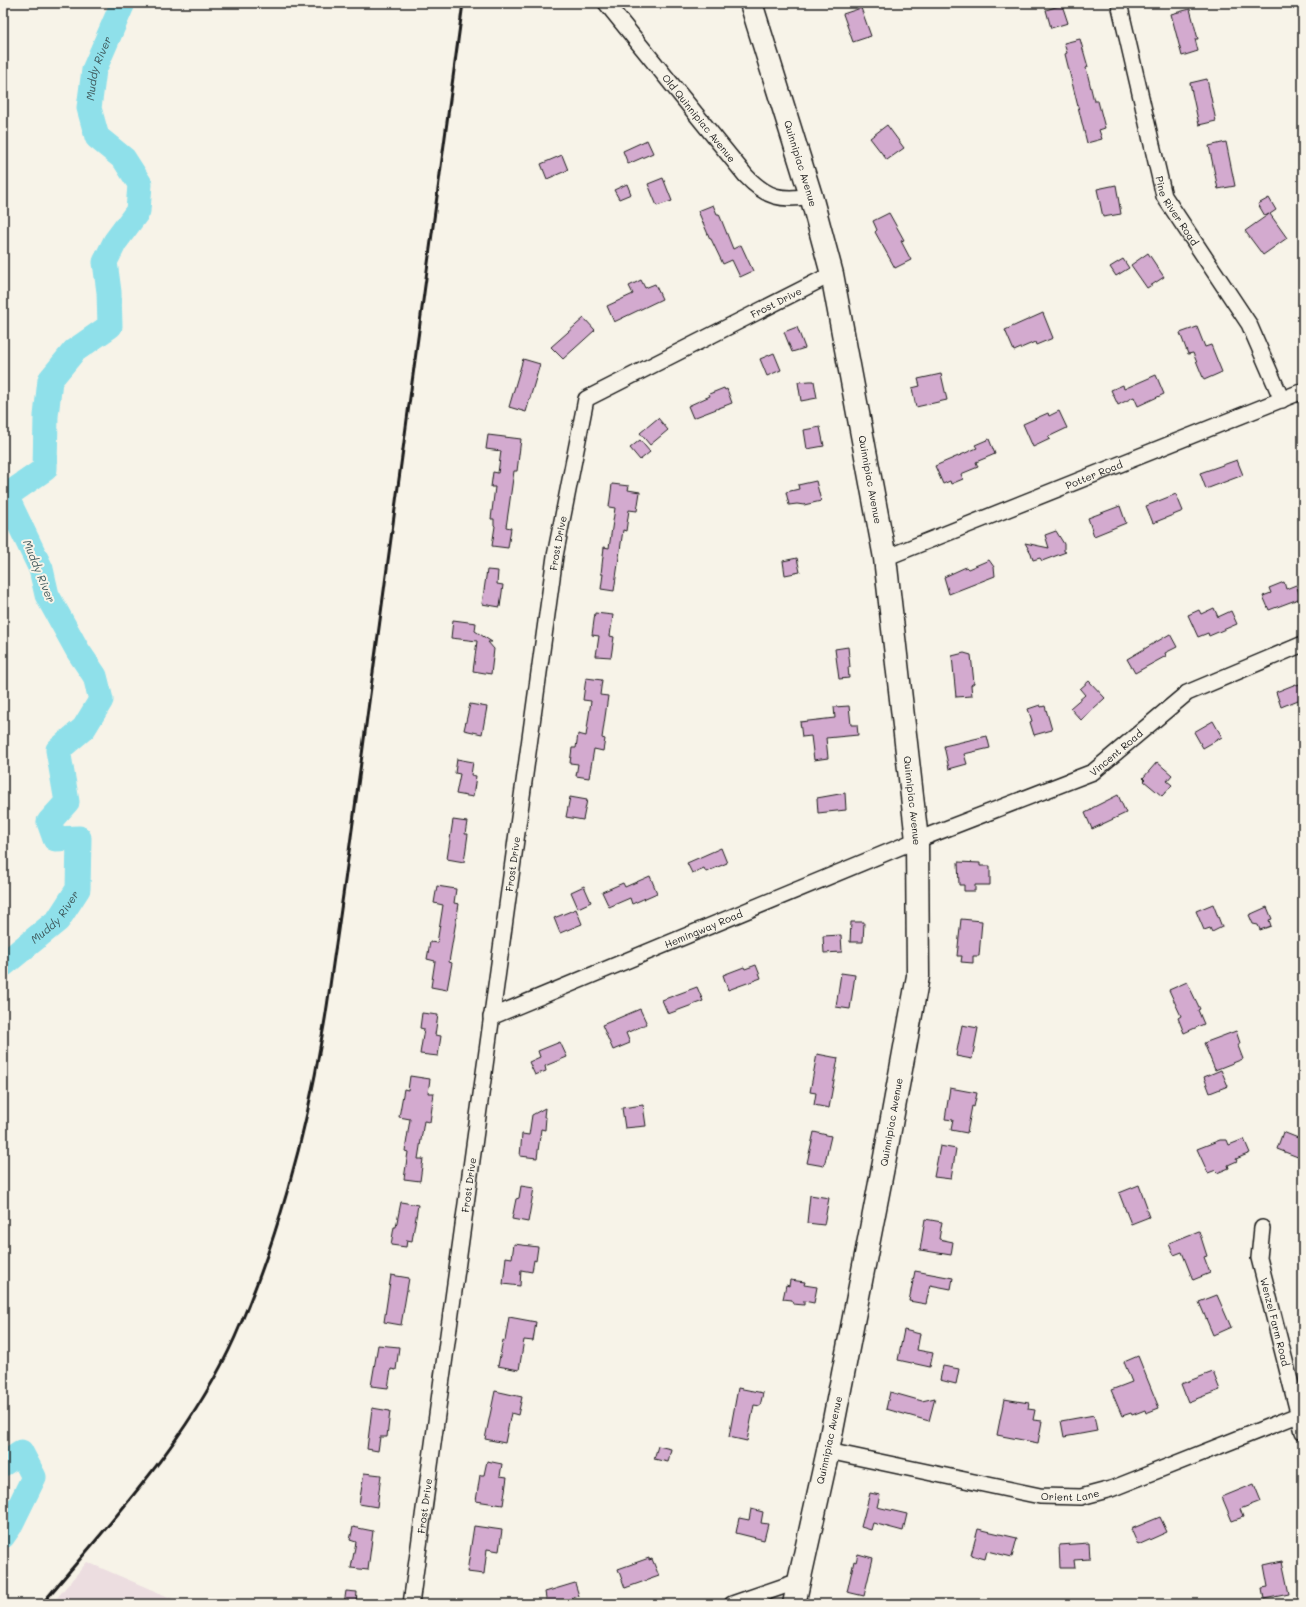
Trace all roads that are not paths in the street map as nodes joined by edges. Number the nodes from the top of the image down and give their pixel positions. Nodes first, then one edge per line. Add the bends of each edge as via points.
1 (606, 3) edge
2 (751, 3) edge
3 (1119, 3) edge
4 (811, 196) junction
5 (832, 274) junction
6 (1303, 391) edge
7 (1282, 400) junction
8 (885, 558) junction
9 (1303, 644) edge
10 (916, 840) junction
11 (491, 1017) junction
12 (1262, 1228) dead end
13 (1301, 1414) edge
14 (1303, 1432) edge
15 (828, 1452) junction
16 (799, 1581) junction
17 (411, 1604) edge
18 (732, 1604) edge
19 (794, 1604) edge

1 - 4 street, Old Quinnipiac Avenue via 756,186 781,198
2 - 4 main road, Quinnipiac Avenue
3 - 7 street, Pine River Road via 1164,196 1249,324
4 - 5 main road, Quinnipiac Avenue
5 - 8 main road, Quinnipiac Avenue
5 - 11 street, Frost Drive via 586,399 555,556
6 - 7 street, Potter Road
7 - 8 street, Potter Road
8 - 10 main road, Quinnipiac Avenue
9 - 10 street, Vincent Road via 1187,693 1093,772
10 - 11 street, Hemingway Road
10 - 15 main road, Quinnipiac Avenue via 918,976
11 - 17 street, Frost Drive
12 - 13 street, Wenzel Farm Road via 1259,1258
13 - 14 street, Wenzel Farm Road
13 - 15 street, Orient Lane via 1111,1489 1081,1497 1040,1496
15 - 16 main road, Quinnipiac Avenue
16 - 18 street
16 - 19 main road, Quinnipiac Avenue

